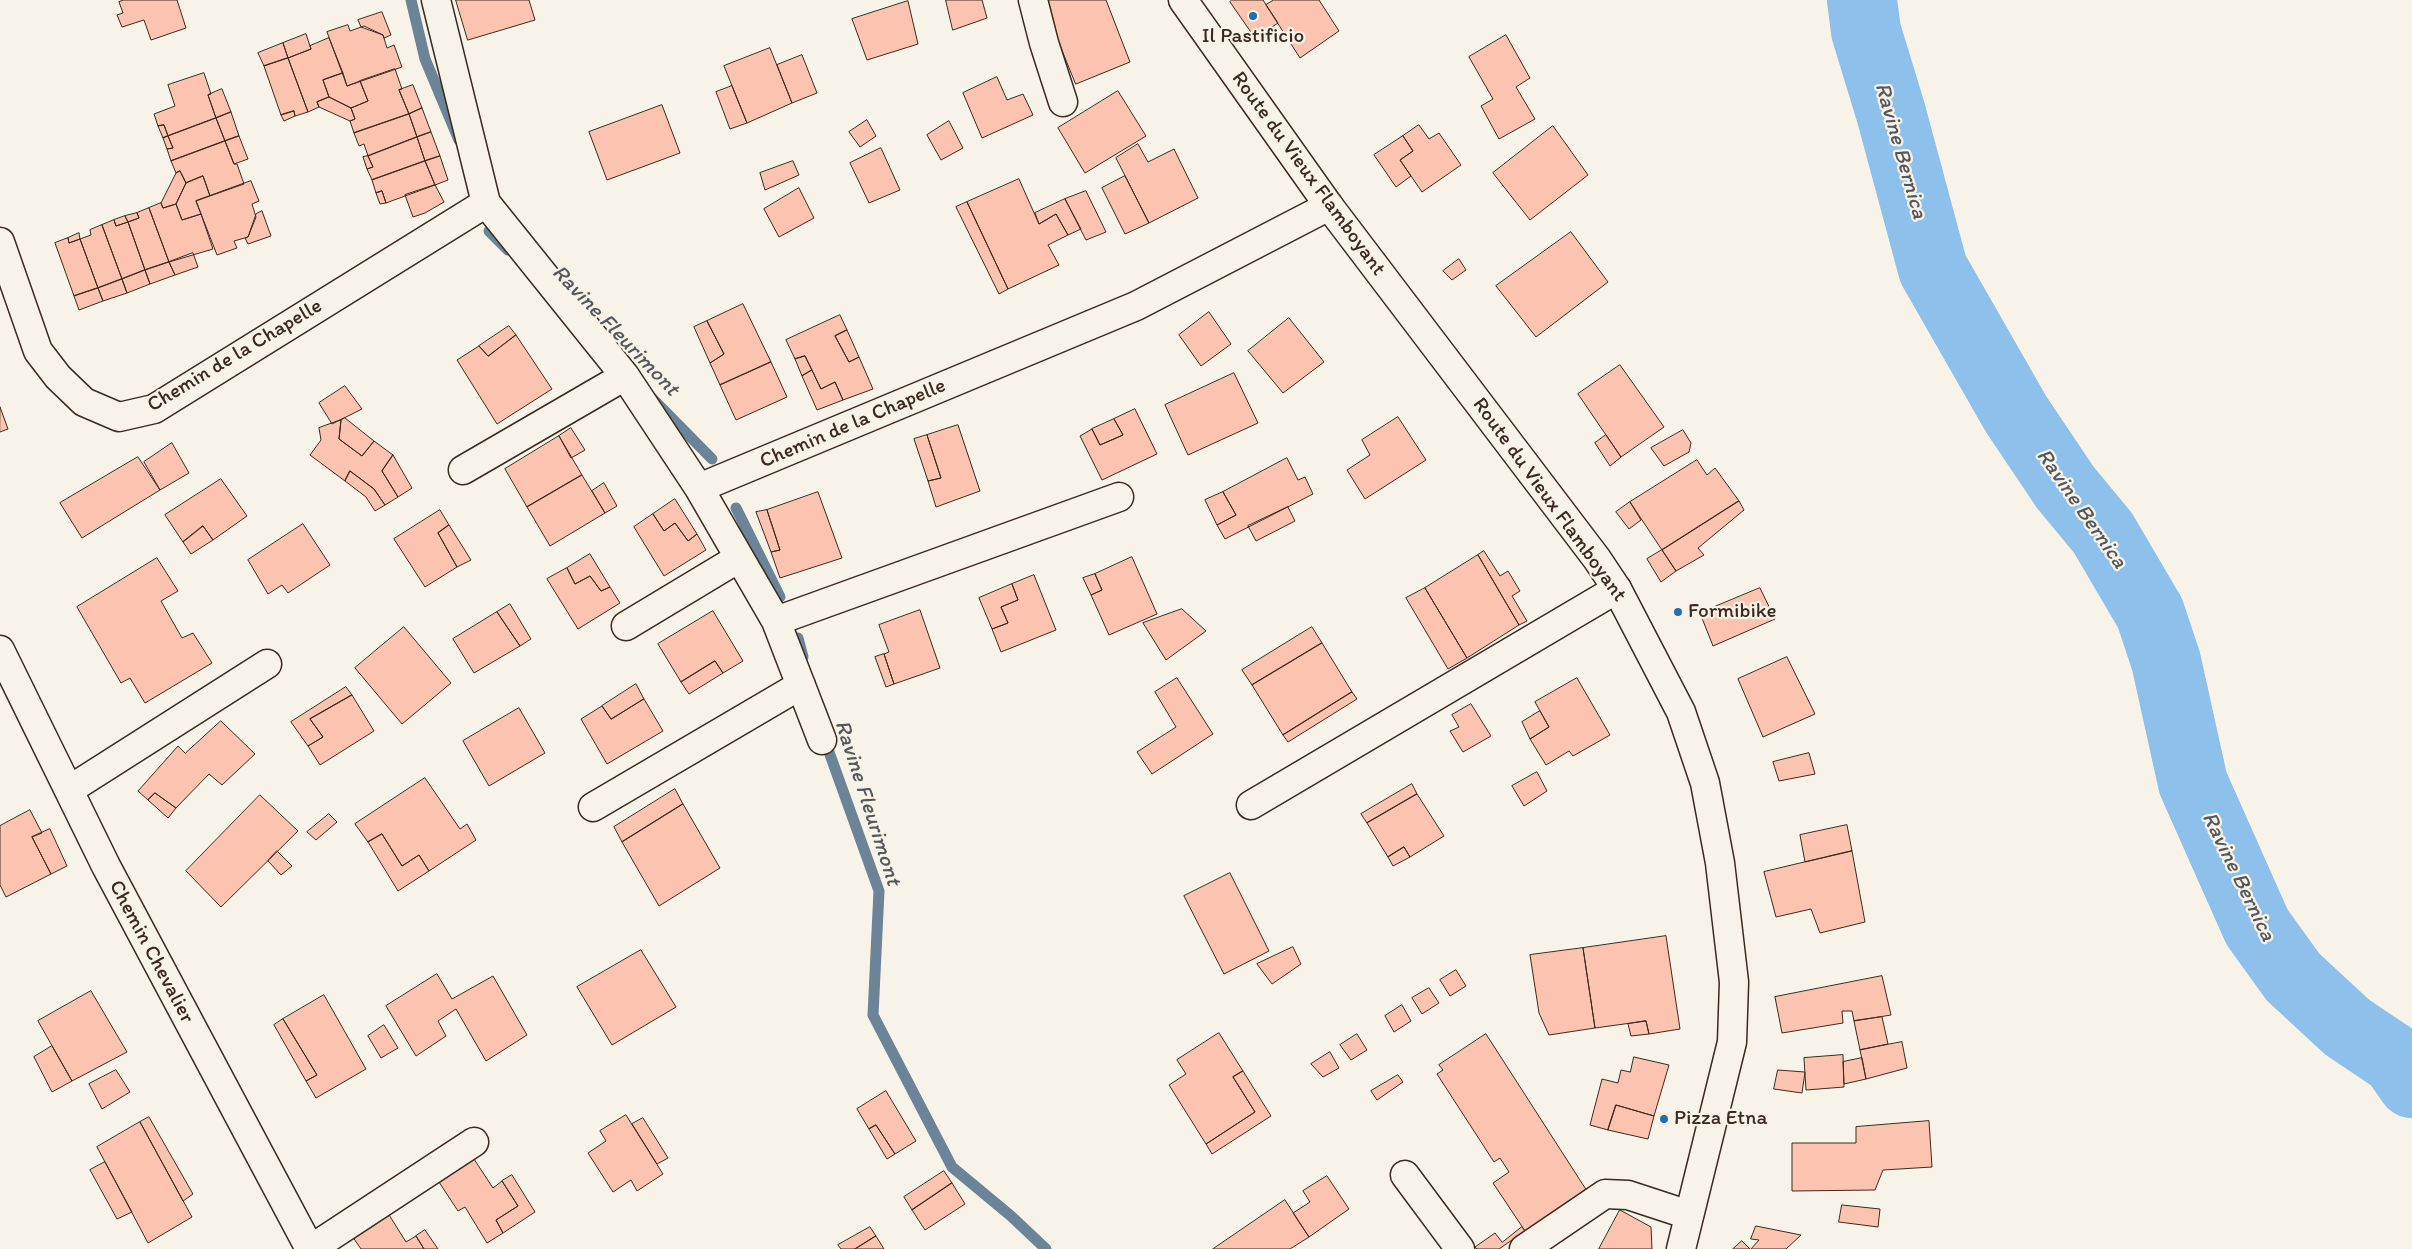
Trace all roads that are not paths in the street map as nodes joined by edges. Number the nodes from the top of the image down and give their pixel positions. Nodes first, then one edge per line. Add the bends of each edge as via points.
1 (436, 0) edge
2 (1033, 0) edge
3 (1183, 0) edge
4 (1063, 102) dead end
5 (486, 202) junction
6 (1329, 206) junction
7 (0, 242) edge
8 (625, 376) junction
9 (463, 470) dead end
10 (700, 488) junction
11 (1119, 497) dead end
12 (739, 558) junction
13 (1617, 589) junction
14 (776, 621) junction
15 (626, 626) dead end
16 (0, 650) edge
17 (267, 664) dead end
18 (801, 684) junction
19 (822, 740) dead end
20 (69, 790) junction
21 (1251, 805) dead end
22 (593, 807) dead end
23 (474, 1142) dead end
24 (1405, 1175) dead end
25 (1689, 1215) junction
26 (310, 1249) edge
27 (1460, 1249) edge
28 (1524, 1249) edge
29 (1681, 1249) edge

1 - 5 street
2 - 4 street
3 - 6 street, Route du Vieux Flamboyant
5 - 7 street, Chemin de la Chapelle via 154,408 119,416 84,402 58,377 38,351
5 - 8 street
6 - 10 street, Chemin de la Chapelle via 1136,306
6 - 13 street, Route du Vieux Flamboyant
8 - 9 street
8 - 10 street
10 - 12 street
11 - 14 street
12 - 14 street
12 - 15 street
13 - 21 street
13 - 25 street, Route du Vieux Flamboyant via 1681,712 1705,783 1720,863 1734,982 1732,1042
14 - 18 street
16 - 20 street, Chemin Chevalier
17 - 20 street
18 - 19 street
18 - 22 street
20 - 26 street, Chemin Chevalier via 106,866
23 - 26 street
24 - 27 street
25 - 28 street via 1628,1195 1605,1194
25 - 29 street, Route du Vieux Flamboyant

